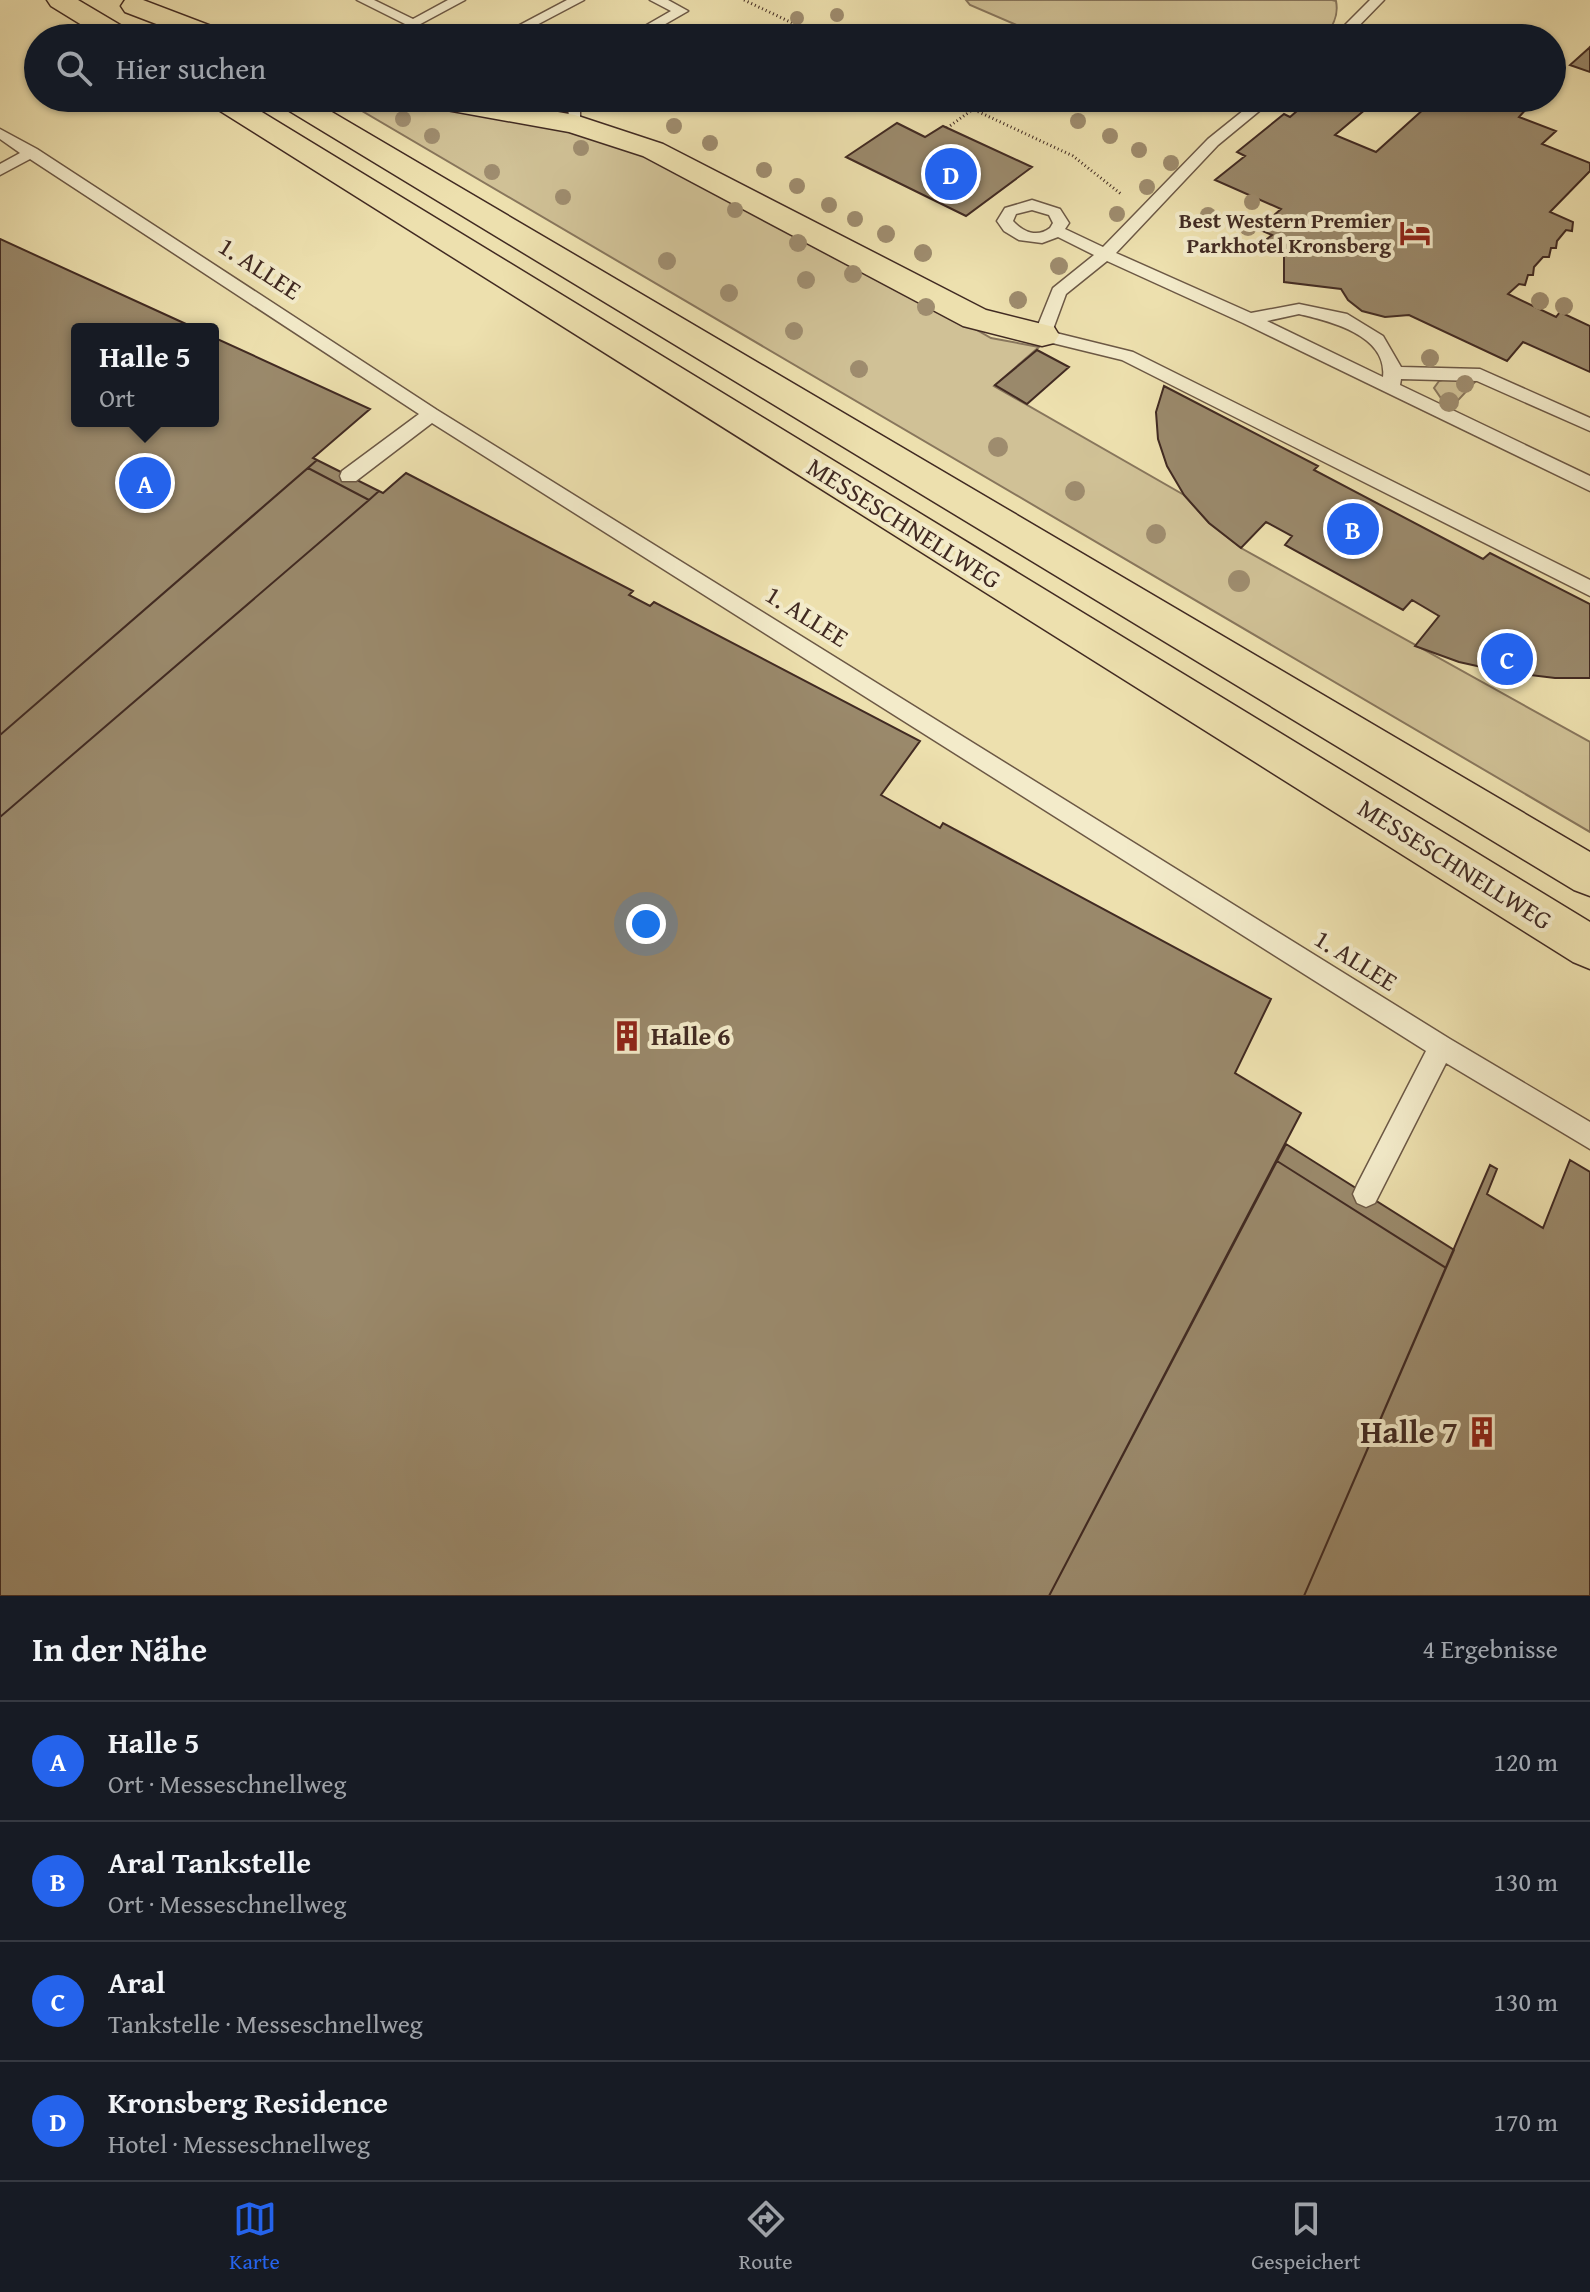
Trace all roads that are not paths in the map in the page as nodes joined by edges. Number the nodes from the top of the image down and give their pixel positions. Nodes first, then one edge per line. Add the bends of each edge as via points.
1 (60, 0) edge
2 (364, 0) edge
3 (458, 0) edge
4 (577, 0) edge
5 (657, 0) edge
6 (1377, 0) edge
7 (129, 3) edge
8 (99, 24) edge
9 (164, 24) edge
10 (182, 24) edge
11 (530, 24) edge
12 (657, 24) edge
13 (1353, 24) edge
14 (242, 112) edge
15 (311, 112) edge
16 (571, 112) edge
17 (1250, 112) edge
18 (0, 133) edge
19 (32, 152) junction
20 (0, 170) edge
21 (1057, 231) dead end
22 (1105, 254) junction
23 (1249, 319) junction
24 (1042, 335) junction
25 (1392, 380) junction
26 (431, 414) junction
27 (1590, 425) edge
28 (349, 476) dead end
29 (1590, 484) edge
30 (1590, 589) edge
31 (1590, 876) edge
32 (1590, 947) edge
33 (1441, 1047) junction
34 (1590, 1136) edge
35 (1366, 1194) dead end

1 - 8 highway
2 - 3 lane via 413,24
4 - 11 lane
5 - 12 lane via 681,11
6 - 13 lane
7 - 9 highway
7 - 10 highway
14 - 32 highway, MESSESCHNELLWEG
15 - 31 highway, MESSESCHNELLWEG
16 - 24 highway via 975,318
17 - 22 lane via 1213,142
18 - 19 lane, 1. ALLEE
19 - 20 lane
19 - 26 lane, 1. ALLEE
21 - 22 lane
22 - 23 lane
22 - 24 lane via 1059,292
23 - 25 lane
23 - 25 lane via 1299,309 1341,318 1377,340 1388,355
24 - 30 lane via 1127,356
25 - 27 lane via 1480,375
25 - 29 lane
26 - 28 lane
26 - 33 lane, 1. ALLEE
33 - 34 lane, 1. ALLEE
33 - 35 lane

